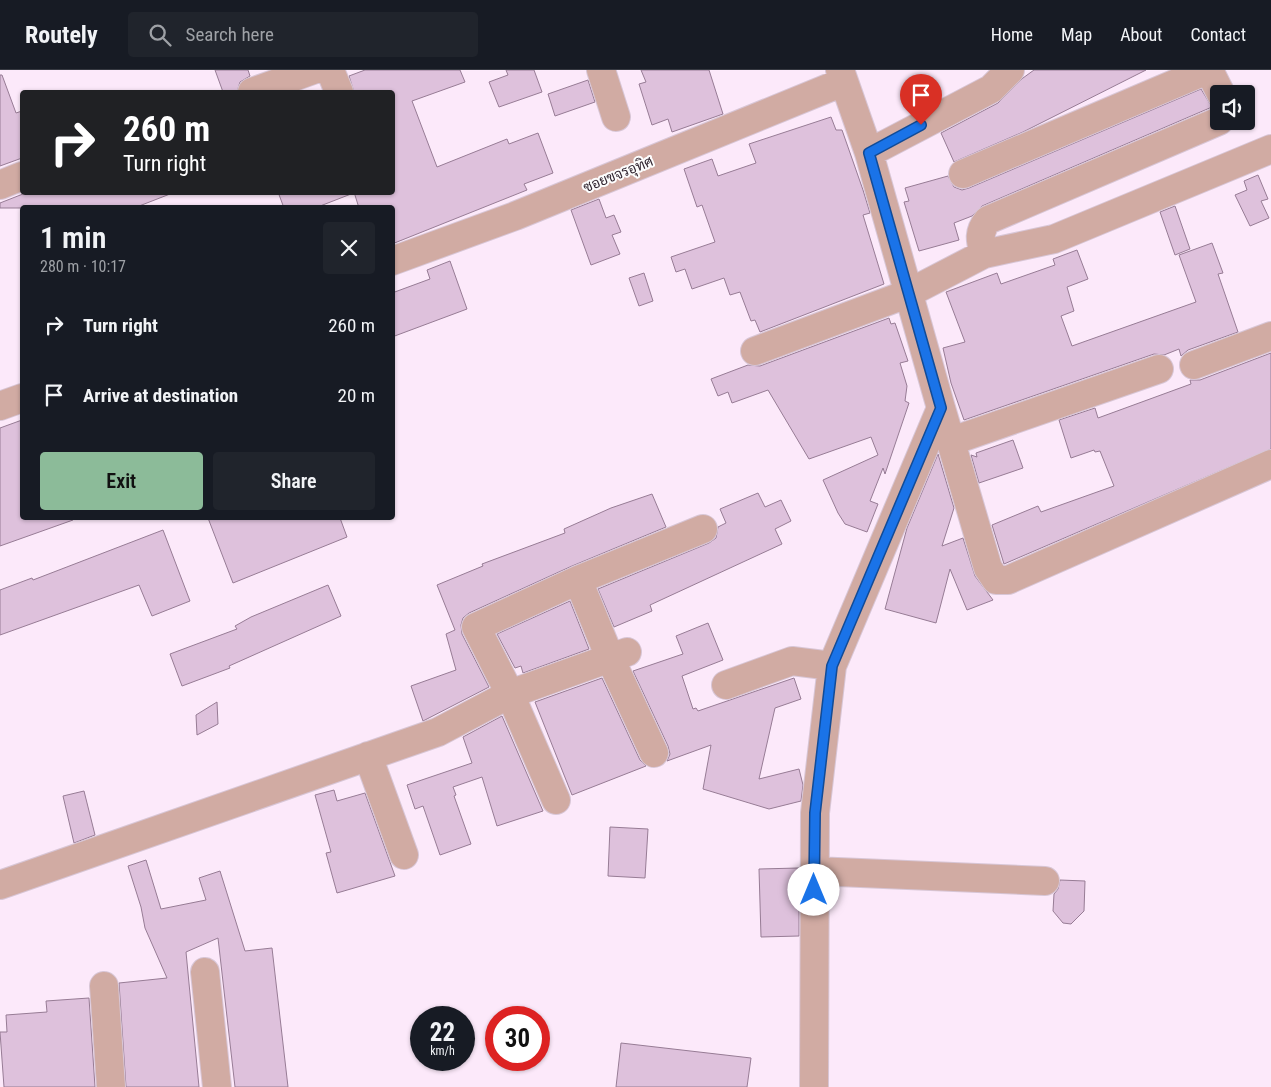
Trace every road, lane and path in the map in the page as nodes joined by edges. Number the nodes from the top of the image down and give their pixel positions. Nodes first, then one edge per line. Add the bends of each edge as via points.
1 (313, 70) edge
2 (330, 70) edge
3 (601, 70) edge
4 (1010, 70) edge
5 (841, 76) edge
6 (1217, 85) edge
7 (258, 90) edge
8 (338, 90) edge
9 (616, 117) dead end
10 (1210, 125) edge
11 (1271, 149) edge
12 (869, 153) junction
13 (963, 174) dead end
14 (20, 177) edge
15 (0, 185) edge
16 (984, 254) junction
17 (395, 260) edge
18 (908, 294) junction
19 (1271, 336) edge
20 (755, 351) dead end
21 (1194, 365) dead end
22 (1159, 370) dead end
23 (20, 399) edge
24 (0, 406) edge
25 (941, 408) junction
26 (952, 441) junction
27 (1271, 464) edge
28 (703, 529) dead end
29 (578, 580) junction
30 (618, 655) junction
31 (832, 666) junction
32 (726, 685) dead end
33 (510, 694) junction
34 (654, 753) dead end
35 (368, 756) junction
36 (556, 800) dead end
37 (404, 855) dead end
38 (814, 871) junction
39 (1045, 881) dead end
40 (0, 885) edge
41 (205, 972) dead end
42 (104, 986) dead end
43 (111, 1087) edge
44 (217, 1087) edge
45 (814, 1087) edge

1 - 7 street
2 - 8 street
3 - 9 street
4 - 12 street via 991,88
5 - 12 street
5 - 17 street, ซอยขจรอุทิศ via 515,216
6 - 13 street via 1206,72 1200,73
10 - 16 street via 988,220 980,238
11 - 16 street via 1054,239
12 - 18 street
14 - 15 street
16 - 18 street
18 - 20 street
18 - 25 street
19 - 21 street
22 - 26 street
23 - 24 street
25 - 26 street
25 - 31 street
26 - 27 street via 988,568 996,580 1008,580
28 - 29 street
29 - 30 street
29 - 33 street via 476,627
30 - 33 street
30 - 34 street
31 - 32 street via 792,661
31 - 38 street via 815,813
33 - 35 street via 438,732
33 - 36 street
35 - 37 street
35 - 40 street
38 - 39 street
38 - 45 street
41 - 44 street
42 - 43 street

